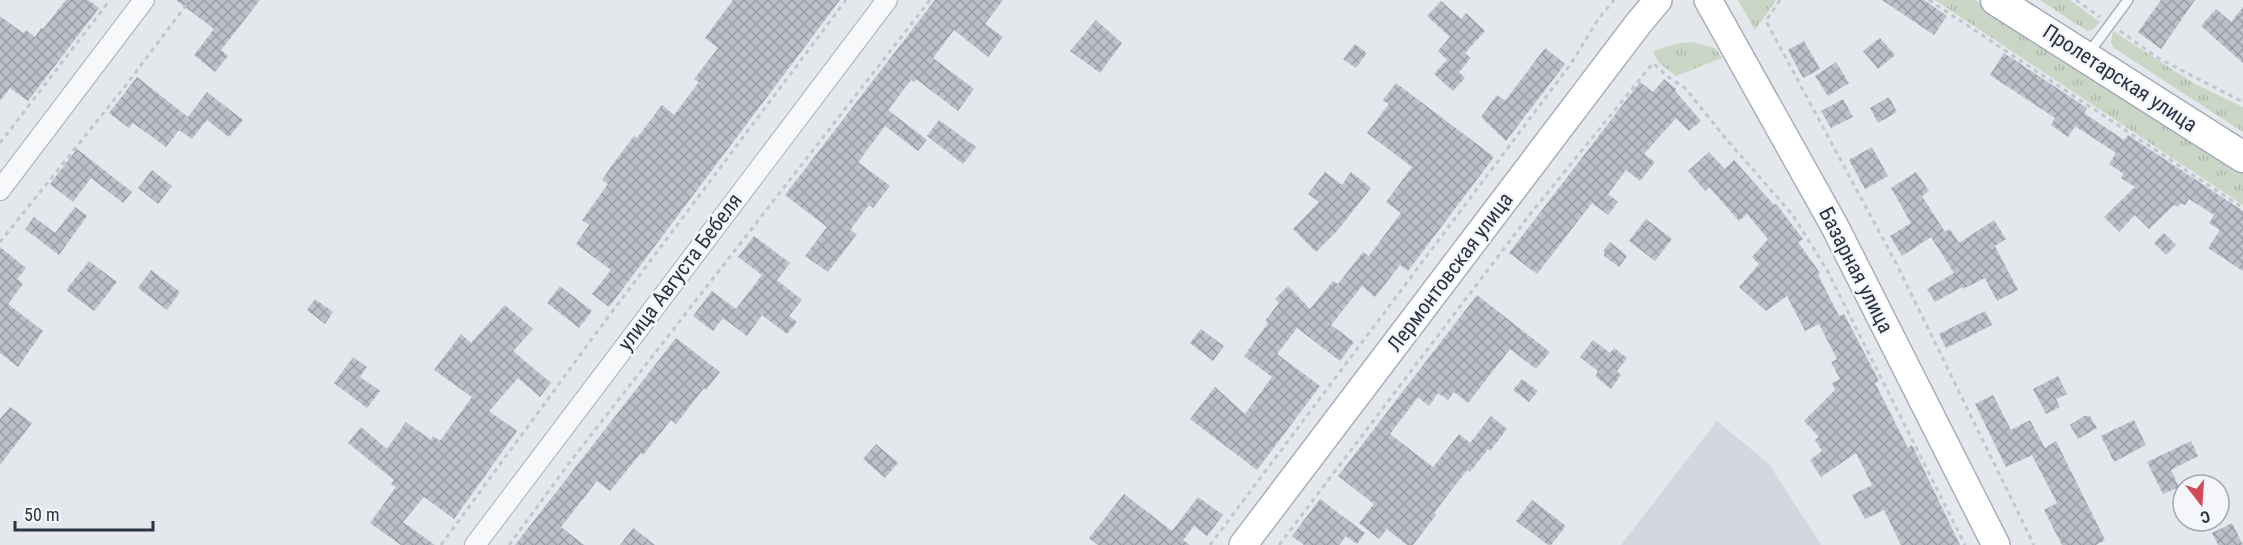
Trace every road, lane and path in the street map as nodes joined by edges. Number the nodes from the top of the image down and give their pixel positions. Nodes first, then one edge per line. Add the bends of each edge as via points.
1 (110, 0) edge
2 (144, 0) edge
3 (190, 0) edge
4 (846, 0) edge
5 (887, 0) edge
6 (930, 0) edge
7 (1614, 0) edge
8 (1658, 0) edge
9 (1708, 0) edge
10 (1780, 0) edge
11 (1929, 0) edge
12 (1996, 0) edge
13 (2076, 0) edge
14 (2128, 0) edge
15 (2110, 25) junction
16 (2086, 57) junction
17 (2243, 102) edge
18 (0, 143) edge
19 (2243, 157) edge
20 (0, 190) edge
21 (2243, 208) edge
22 (0, 242) edge
23 (441, 545) edge
24 (475, 545) edge
25 (509, 545) edge
26 (1210, 545) edge
27 (1243, 545) edge
28 (1279, 545) edge
29 (1965, 545) edge
30 (1996, 545) edge
31 (2034, 545) edge

1 - 18 path
2 - 20 street
3 - 22 path
4 - 23 path
5 - 24 street, улица Августа Бебеля
6 - 25 path
7 - 26 path via 1570,65
8 - 27 main road, Лермонтовская улица
9 - 30 main road, Базарная улица via 1834,225
10 - 31 path via 1766,21 1897,265
11 - 21 path
12 - 16 main road, Пролетарская улица
13 - 15 path
14 - 15 lane
15 - 16 lane
15 - 17 path via 2158,58
16 - 19 main road, Пролетарская улица
28 - 29 path via 1531,213 1653,63 1685,88 1792,214 1827,270

